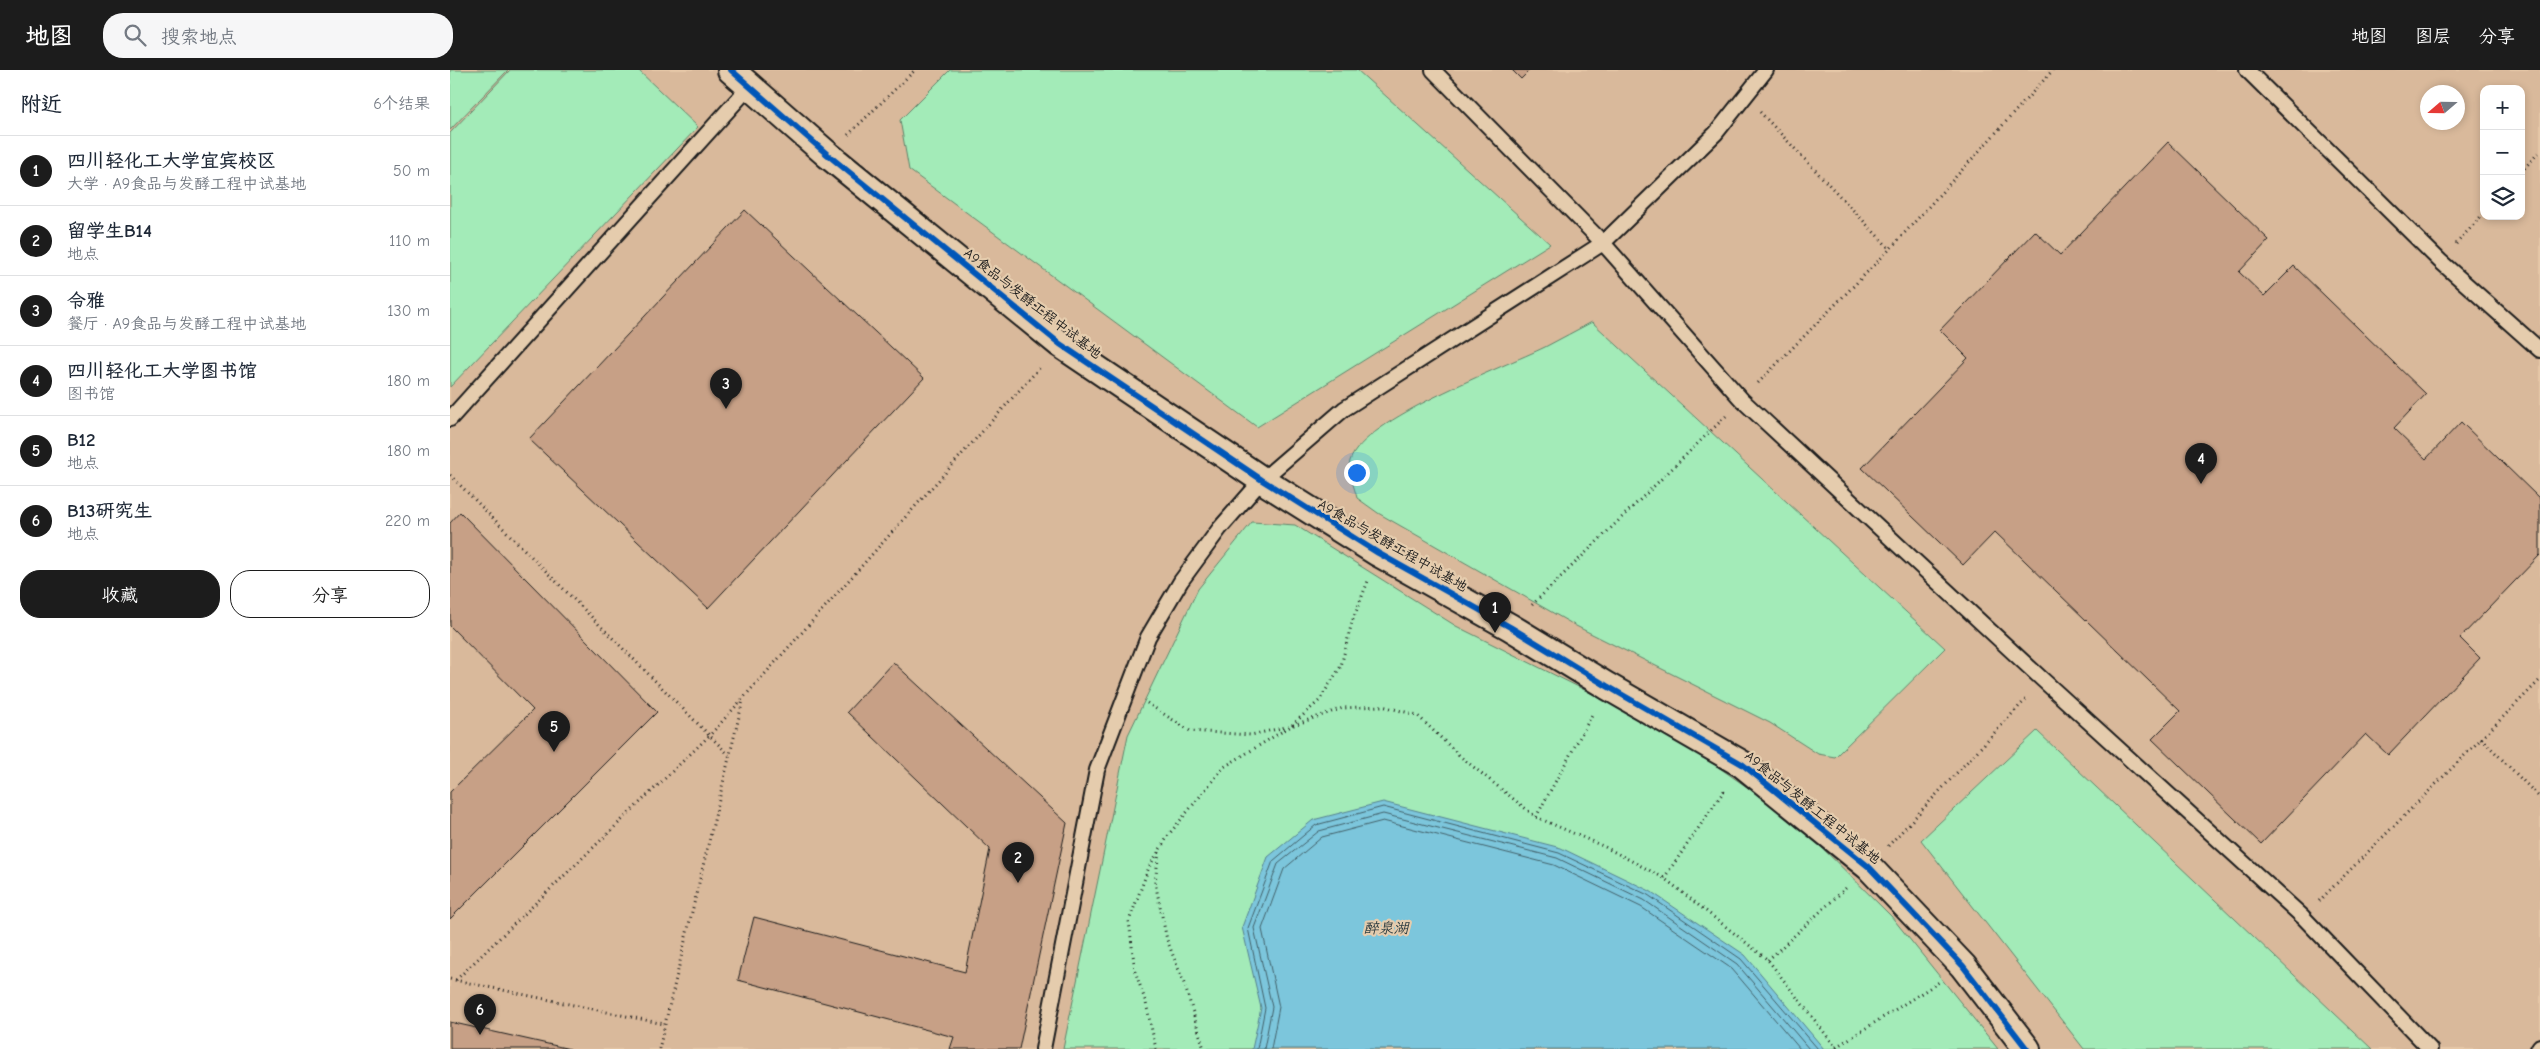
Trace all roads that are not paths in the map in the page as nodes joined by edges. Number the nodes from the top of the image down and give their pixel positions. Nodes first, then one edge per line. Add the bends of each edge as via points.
1 (1433, 70) edge
2 (1766, 70) edge
3 (2247, 70) edge
4 (740, 78) edge
5 (1603, 243) junction
6 (2540, 350) edge
7 (450, 419) edge
8 (1262, 480) junction
9 (1043, 1049) edge
10 (2027, 1049) edge
11 (2430, 1049) edge

1 - 5 lane
2 - 5 lane via 1716,133
3 - 6 lane via 2440,261
4 - 7 lane
4 - 8 street, A9食品与发酵工程中试基地 via 1060,344
5 - 8 lane via 1344,409
5 - 11 lane via 1742,400 2303,917
8 - 9 lane via 1220,528 1181,581 1148,637 1127,691 1097,770
8 - 10 street, A9食品与发酵工程中试基地 via 1378,554 1510,627 1742,764 1869,867 1963,966

